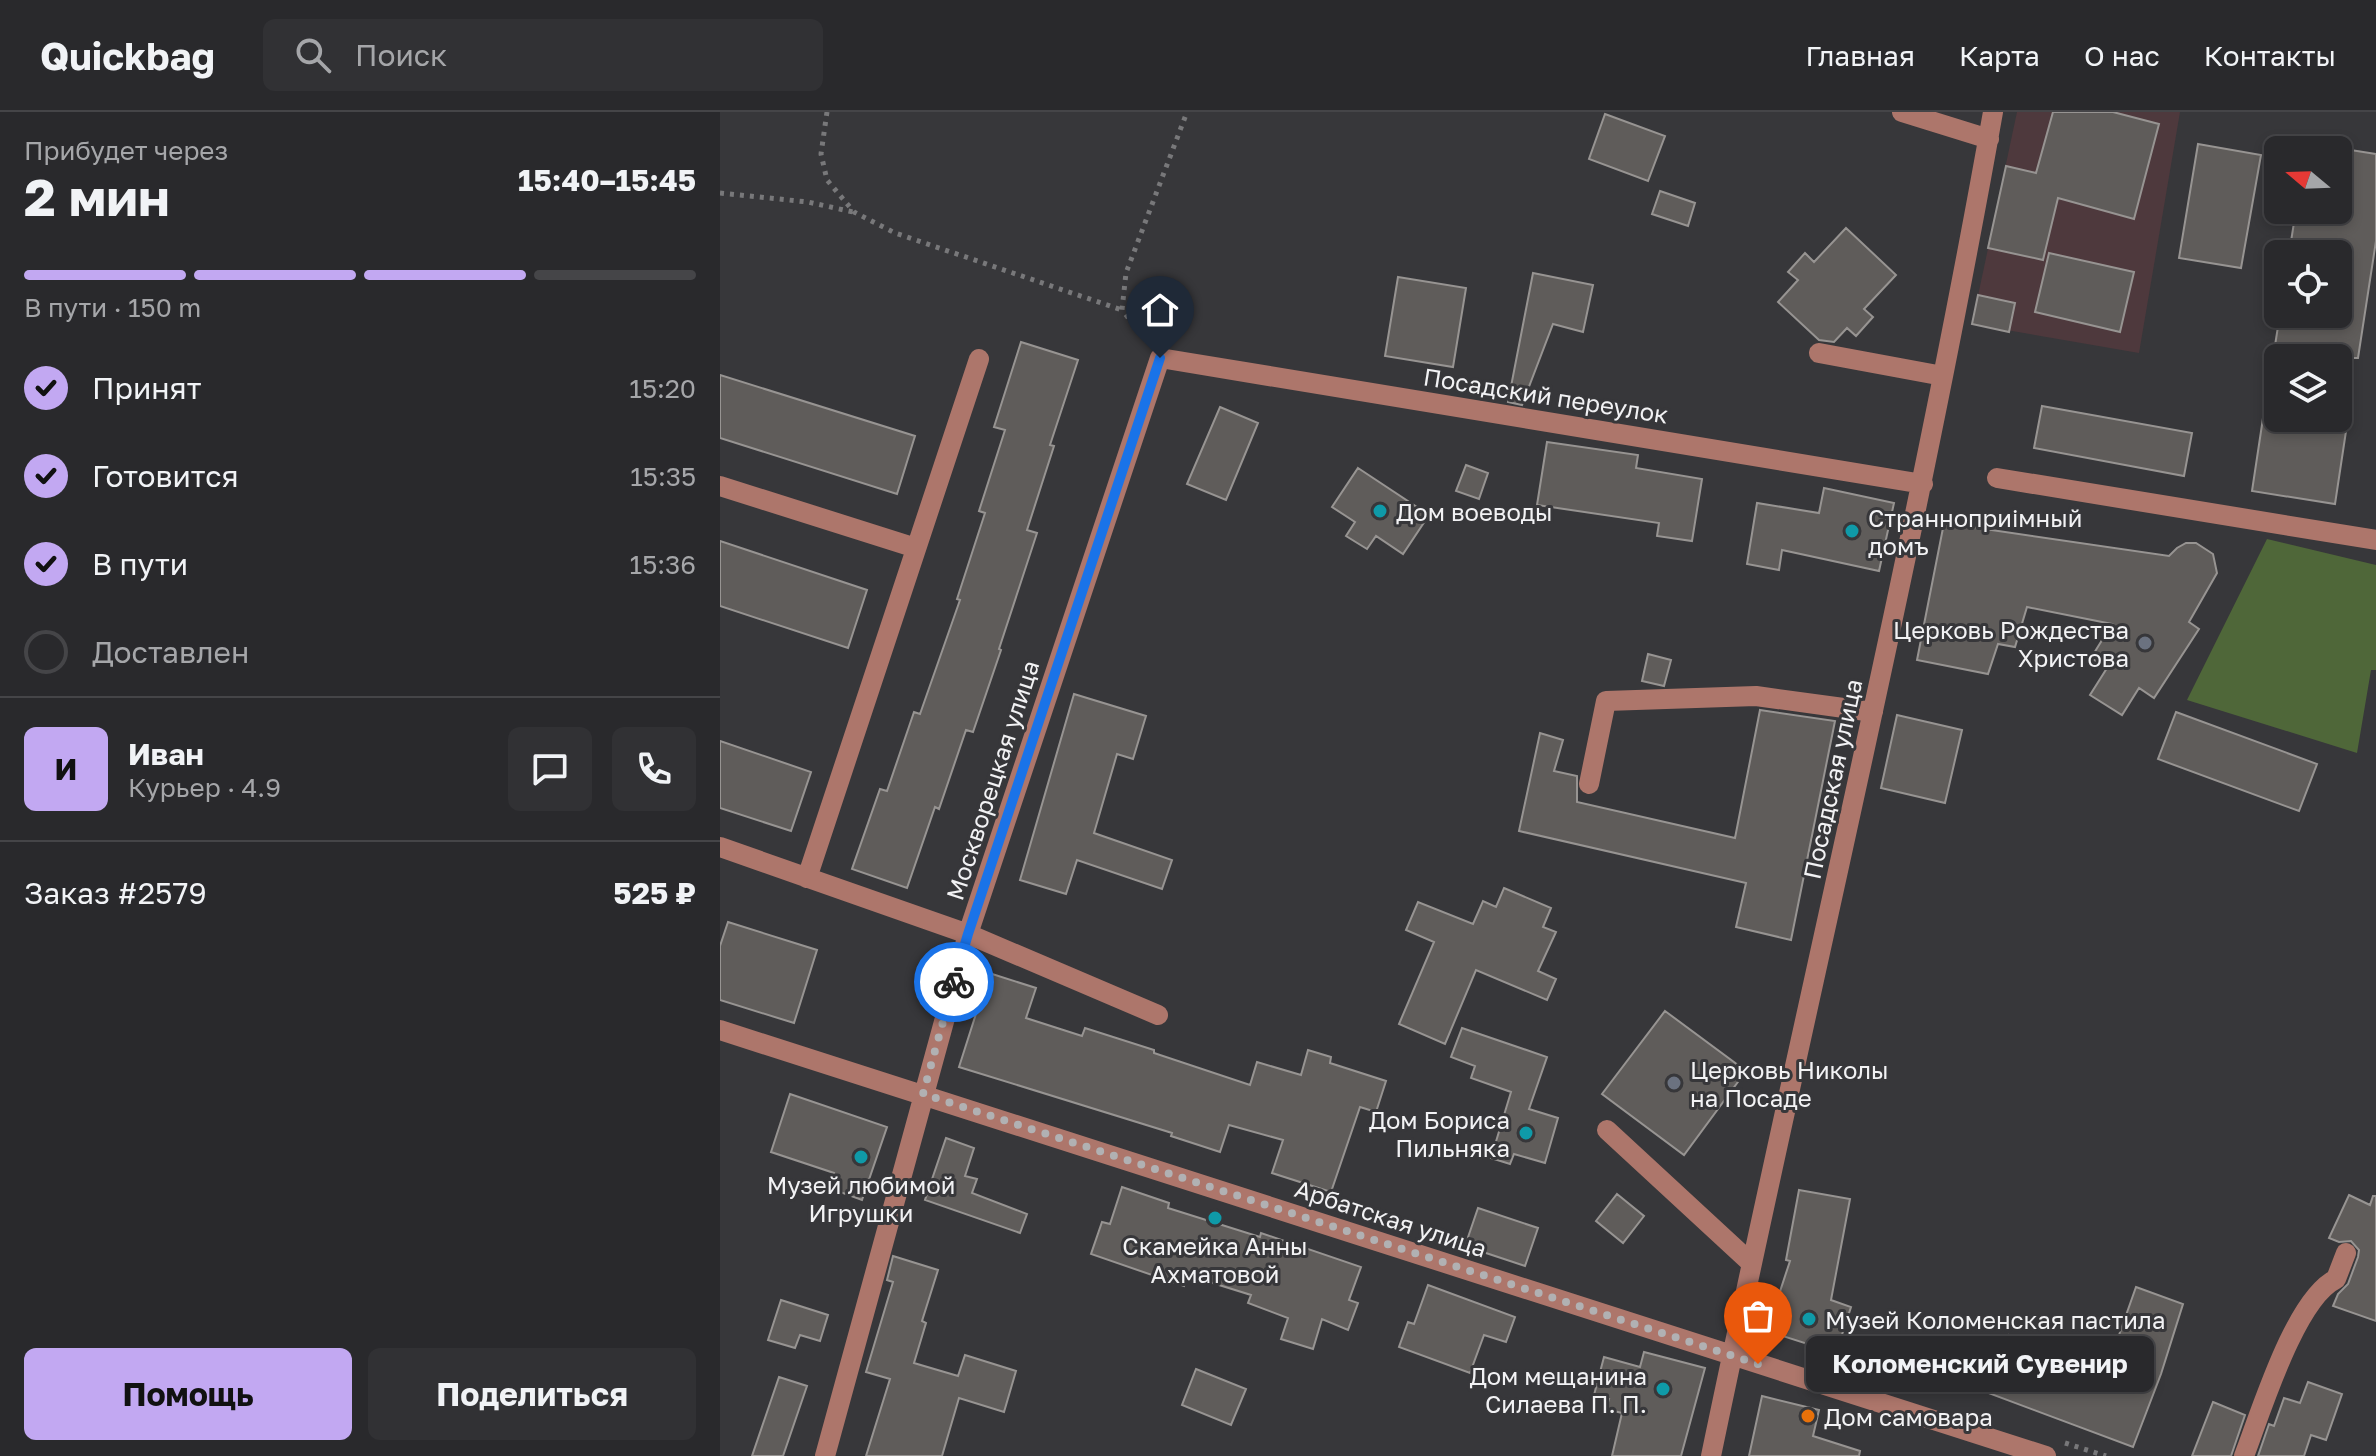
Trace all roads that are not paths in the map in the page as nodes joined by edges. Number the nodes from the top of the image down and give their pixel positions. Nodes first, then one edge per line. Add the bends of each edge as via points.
1 (1902, 112) edge
2 (1993, 112) edge
3 (1989, 139) junction
4 (1819, 353) dead end
5 (1160, 358) joint
6 (979, 359) dead end
7 (1943, 376) junction
8 (1997, 478) dead end
9 (1923, 484) junction
10 (720, 486) edge
11 (2376, 540) edge
12 (916, 548) junction
13 (1873, 712) junction
14 (1589, 784) dead end
15 (720, 847) edge
16 (807, 878) junction
17 (968, 934) junction
18 (1158, 1015) dead end
19 (720, 1030) edge
20 (923, 1094) junction
21 (1607, 1130) dead end
22 (2346, 1253) dead end
23 (1751, 1263) junction
24 (1732, 1356) junction
25 (825, 1456) edge
26 (1711, 1456) edge
27 (2046, 1456) edge
28 (2244, 1456) edge

1 - 3 street
2 - 3 street, Посадская улица
3 - 7 street, Посадская улица
4 - 7 street
5 - 9 street, Посадский переулок
5 - 17 street, Москворецкая улица
6 - 12 street
7 - 9 street, Посадская улица
8 - 11 street
9 - 13 street, Посадская улица
10 - 12 street
12 - 16 street
13 - 14 street via 1756,696 1606,701
13 - 23 street, Посадская улица
15 - 16 street
16 - 17 street
17 - 18 street
17 - 20 street, Москворецкая улица
19 - 20 street, Арбатская улица
20 - 24 street, Арбатская улица
20 - 25 street, Москворецкая улица
21 - 23 street
22 - 28 street via 2336,1279 2323,1285 2295,1330
23 - 24 street, Посадская улица
24 - 26 street, Посадская улица
24 - 27 street, Арбатская улица

